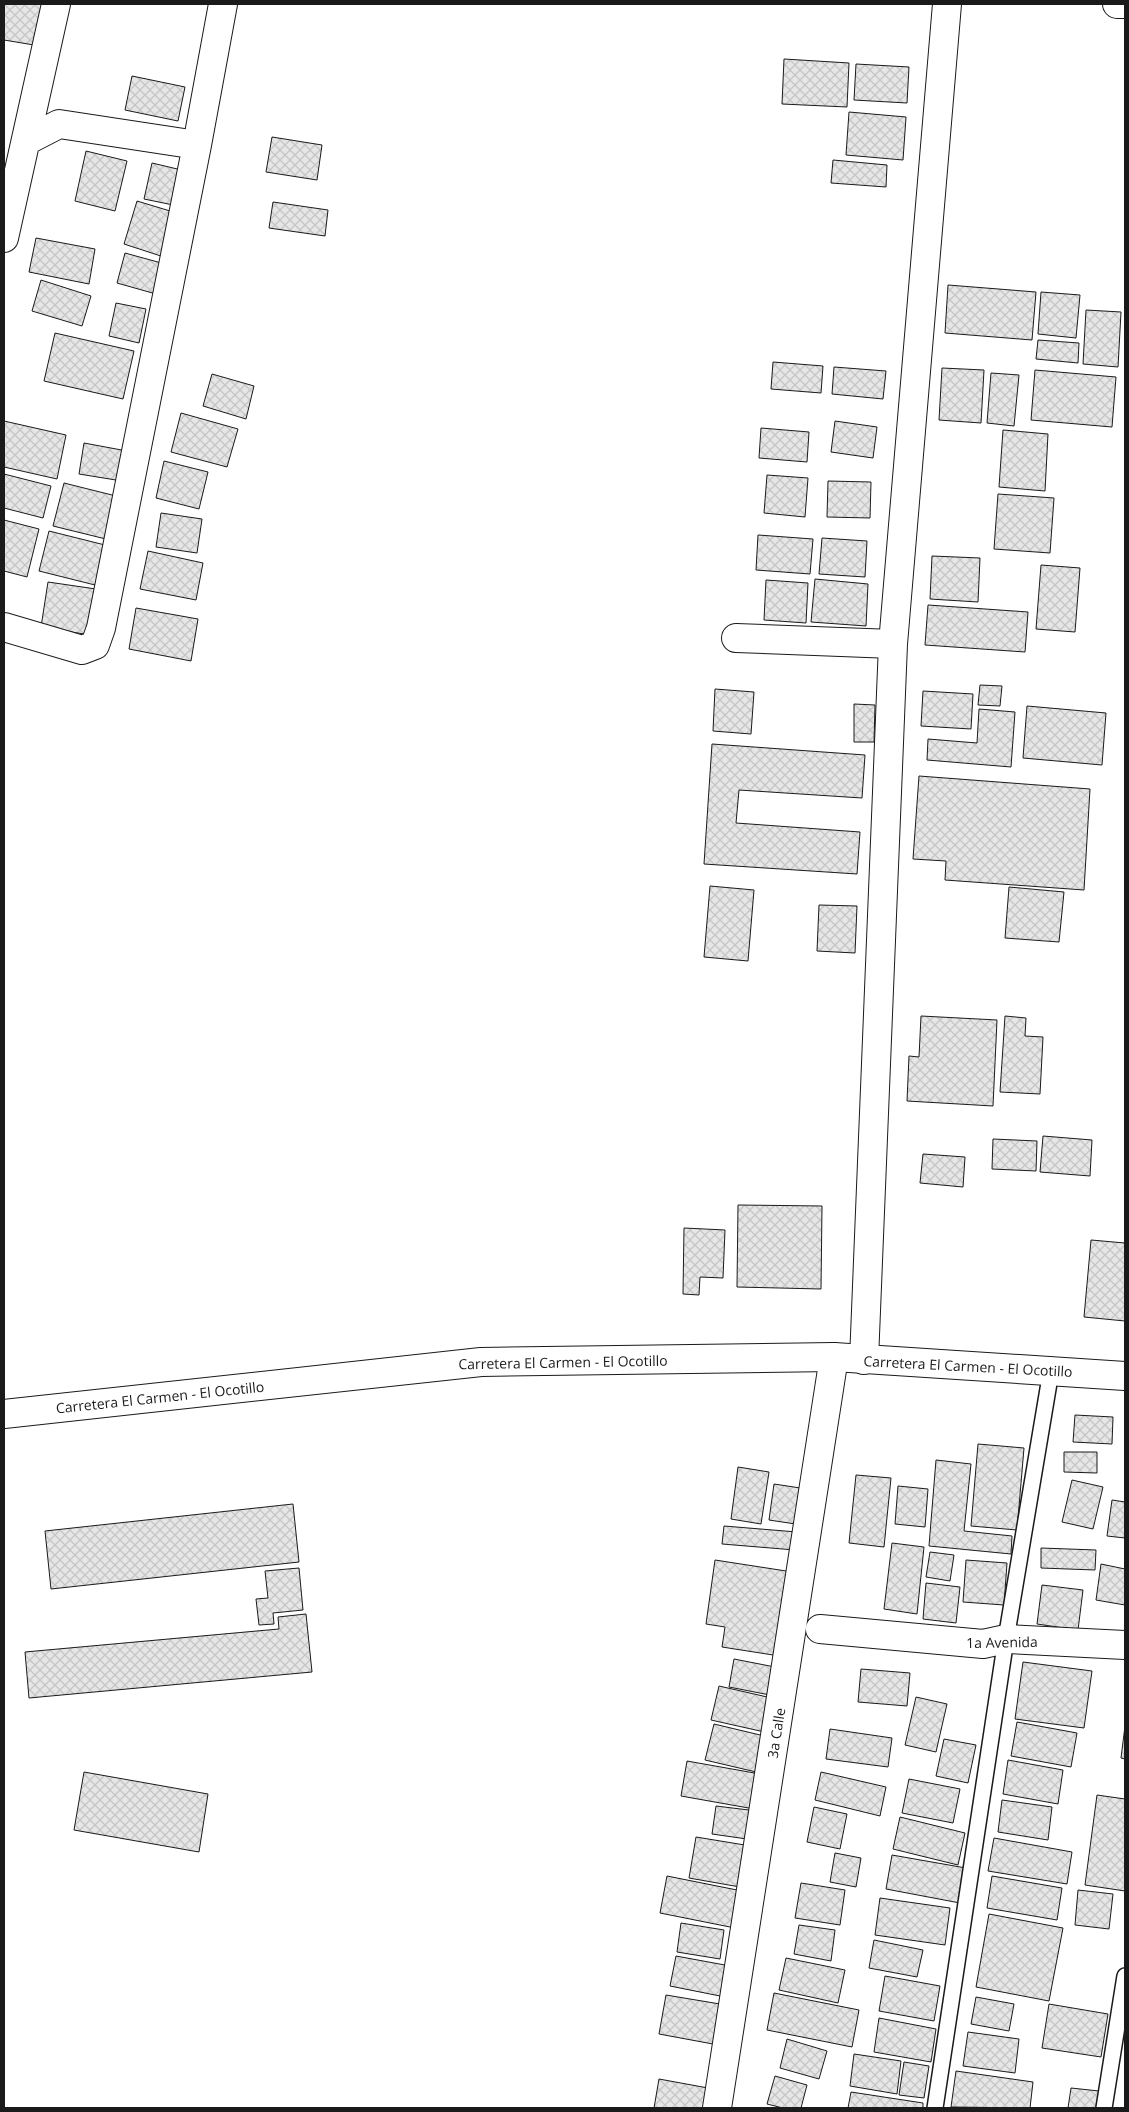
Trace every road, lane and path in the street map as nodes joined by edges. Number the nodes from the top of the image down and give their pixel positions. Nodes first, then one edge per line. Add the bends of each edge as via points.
1 (56, 4) edge
2 (223, 4) edge
3 (947, 4) edge
4 (1117, 4) edge
5 (1125, 4) edge
6 (26, 141) junction
7 (197, 145) junction
8 (4, 238) edge
9 (4, 627) edge
10 (736, 638) dead end
11 (893, 644) junction
12 (834, 1357) junction
13 (864, 1360) junction
14 (1051, 1372) junction
15 (1125, 1376) edge
16 (4, 1414) edge
17 (820, 1629) dead end
18 (1006, 1639) junction
19 (1125, 1645) edge
20 (1125, 1976) edge
21 (717, 2108) edge
22 (935, 2108) edge
23 (1104, 2108) edge

1 - 6 street
2 - 7 street
3 - 11 street
4 - 5 street
6 - 7 street via 59,124
6 - 8 street
7 - 9 street via 101,628 94,645 82,650
10 - 11 street
11 - 13 street
12 - 13 street, Carretera El Carmen - El Ocotillo
12 - 16 street, Carretera El Carmen - El Ocotillo via 481,1362
12 - 21 street, 3a Calle
13 - 14 street, Carretera El Carmen - El Ocotillo
14 - 15 street, Carretera El Carmen - El Ocotillo
14 - 18 lane
17 - 18 street, 1a Avenida via 983,1644
18 - 19 street, 1a Avenida
18 - 22 lane
20 - 23 lane

